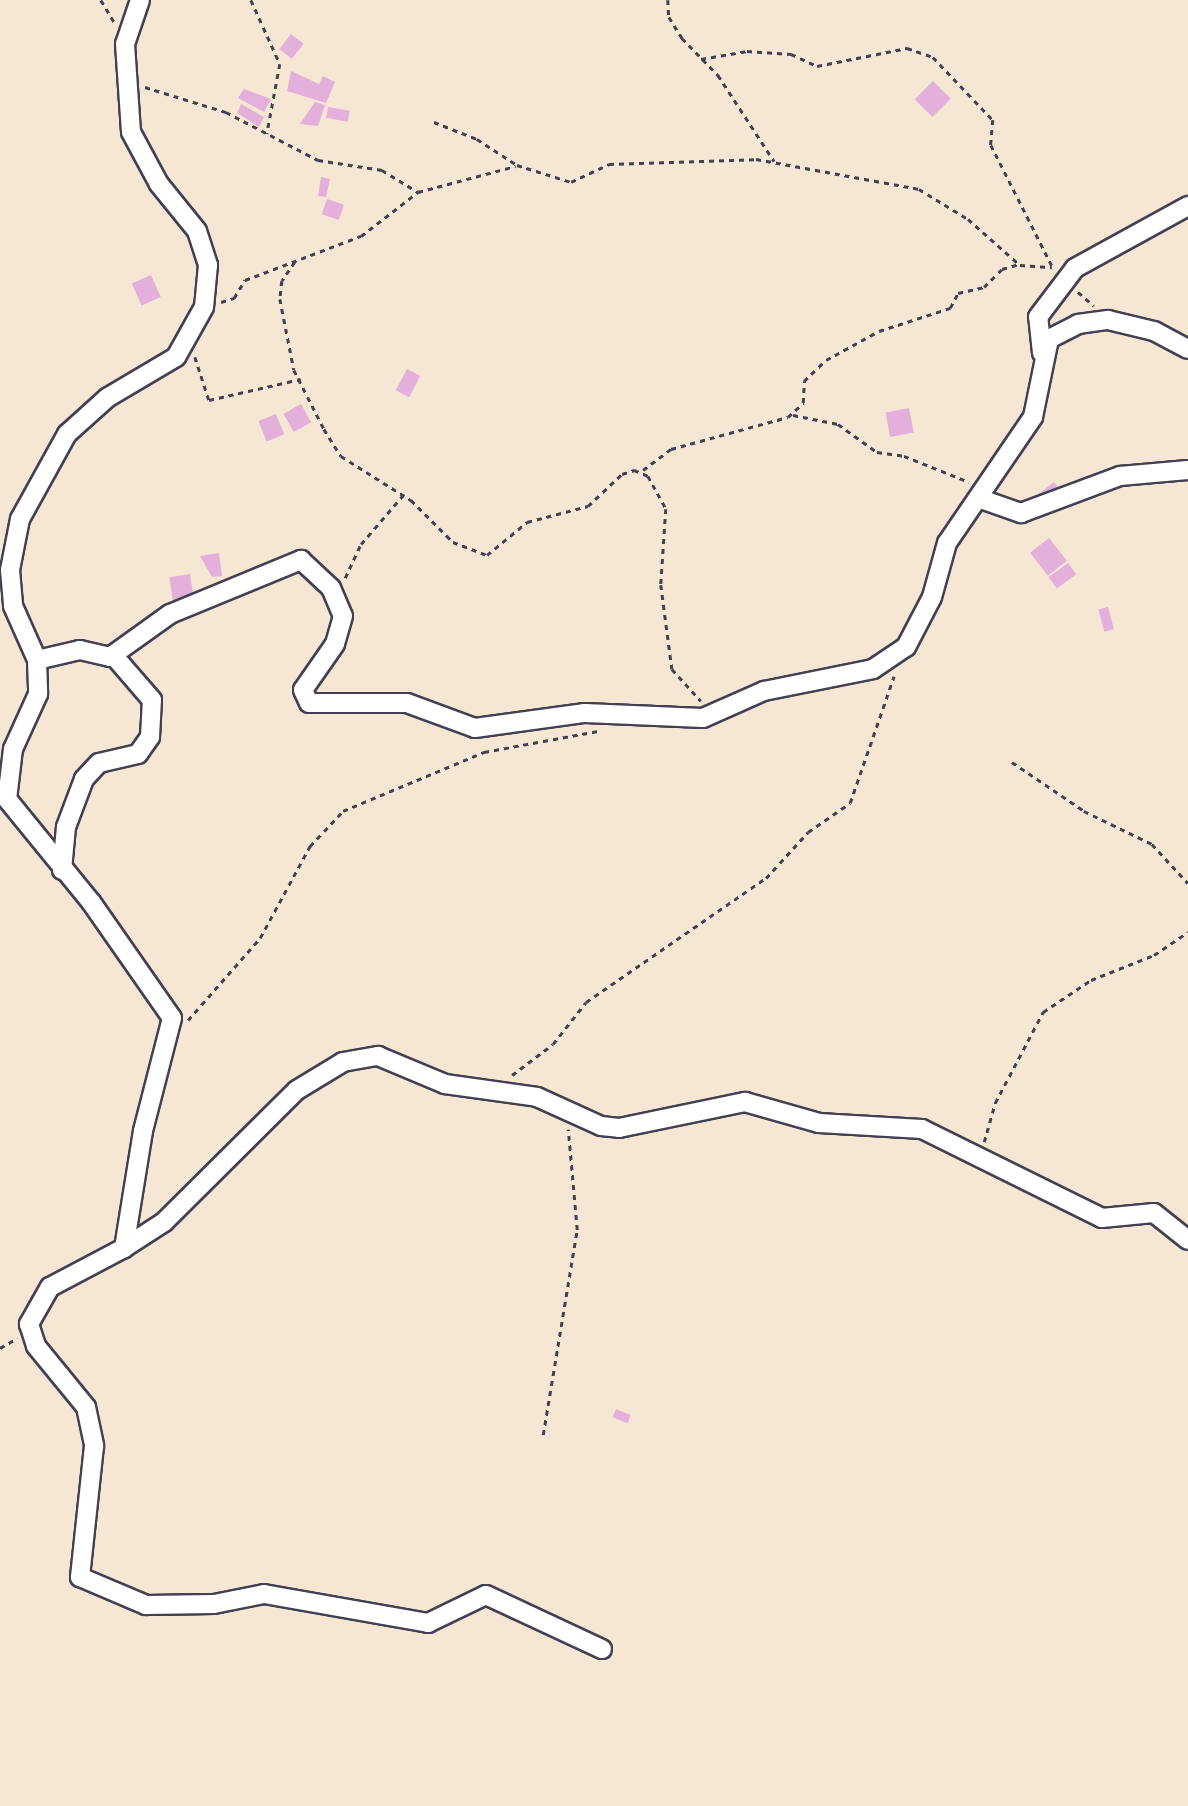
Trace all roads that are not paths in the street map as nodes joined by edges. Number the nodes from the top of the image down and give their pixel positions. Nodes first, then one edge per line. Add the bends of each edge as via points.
1 (140, 0) edge
2 (1188, 205) edge
3 (1188, 349) edge
4 (1042, 353) junction
5 (1188, 470) edge
6 (982, 492) junction
7 (113, 655) junction
8 (37, 660) junction
9 (62, 870) junction
10 (1188, 1240) edge
11 (124, 1248) junction
12 (603, 1649) dead end

1 - 8 street via 125,44 131,132 140,153 197,231 208,265 204,307 176,358 107,398 67,434 32,492 10,570 13,606
2 - 4 street via 1079,265 1037,321
3 - 4 street via 1154,331 1108,320 1069,327 1049,339
4 - 6 street via 1034,417
5 - 6 street via 1120,476 1021,513
6 - 7 street via 941,555 932,597 906,647 873,668 764,691 712,714 585,713 475,728 407,703 309,703 303,690 335,644 343,616 331,588 301,560 170,614
7 - 8 street via 100,659 80,650
7 - 9 street via 152,700 150,737 138,754 99,763 84,779 66,827
8 - 9 street via 38,694 13,749 7,799
9 - 11 street via 150,992 167,1006 170,1036 143,1131
10 - 11 street via 1154,1213 1102,1218 922,1129 819,1123 745,1102 619,1128 491,1088 445,1084 378,1056 343,1062 280,1103 164,1222
11 - 12 street via 50,1287 33,1312 30,1335 86,1407 94,1446 80,1567 86,1585 146,1605 264,1594 428,1623 486,1595

